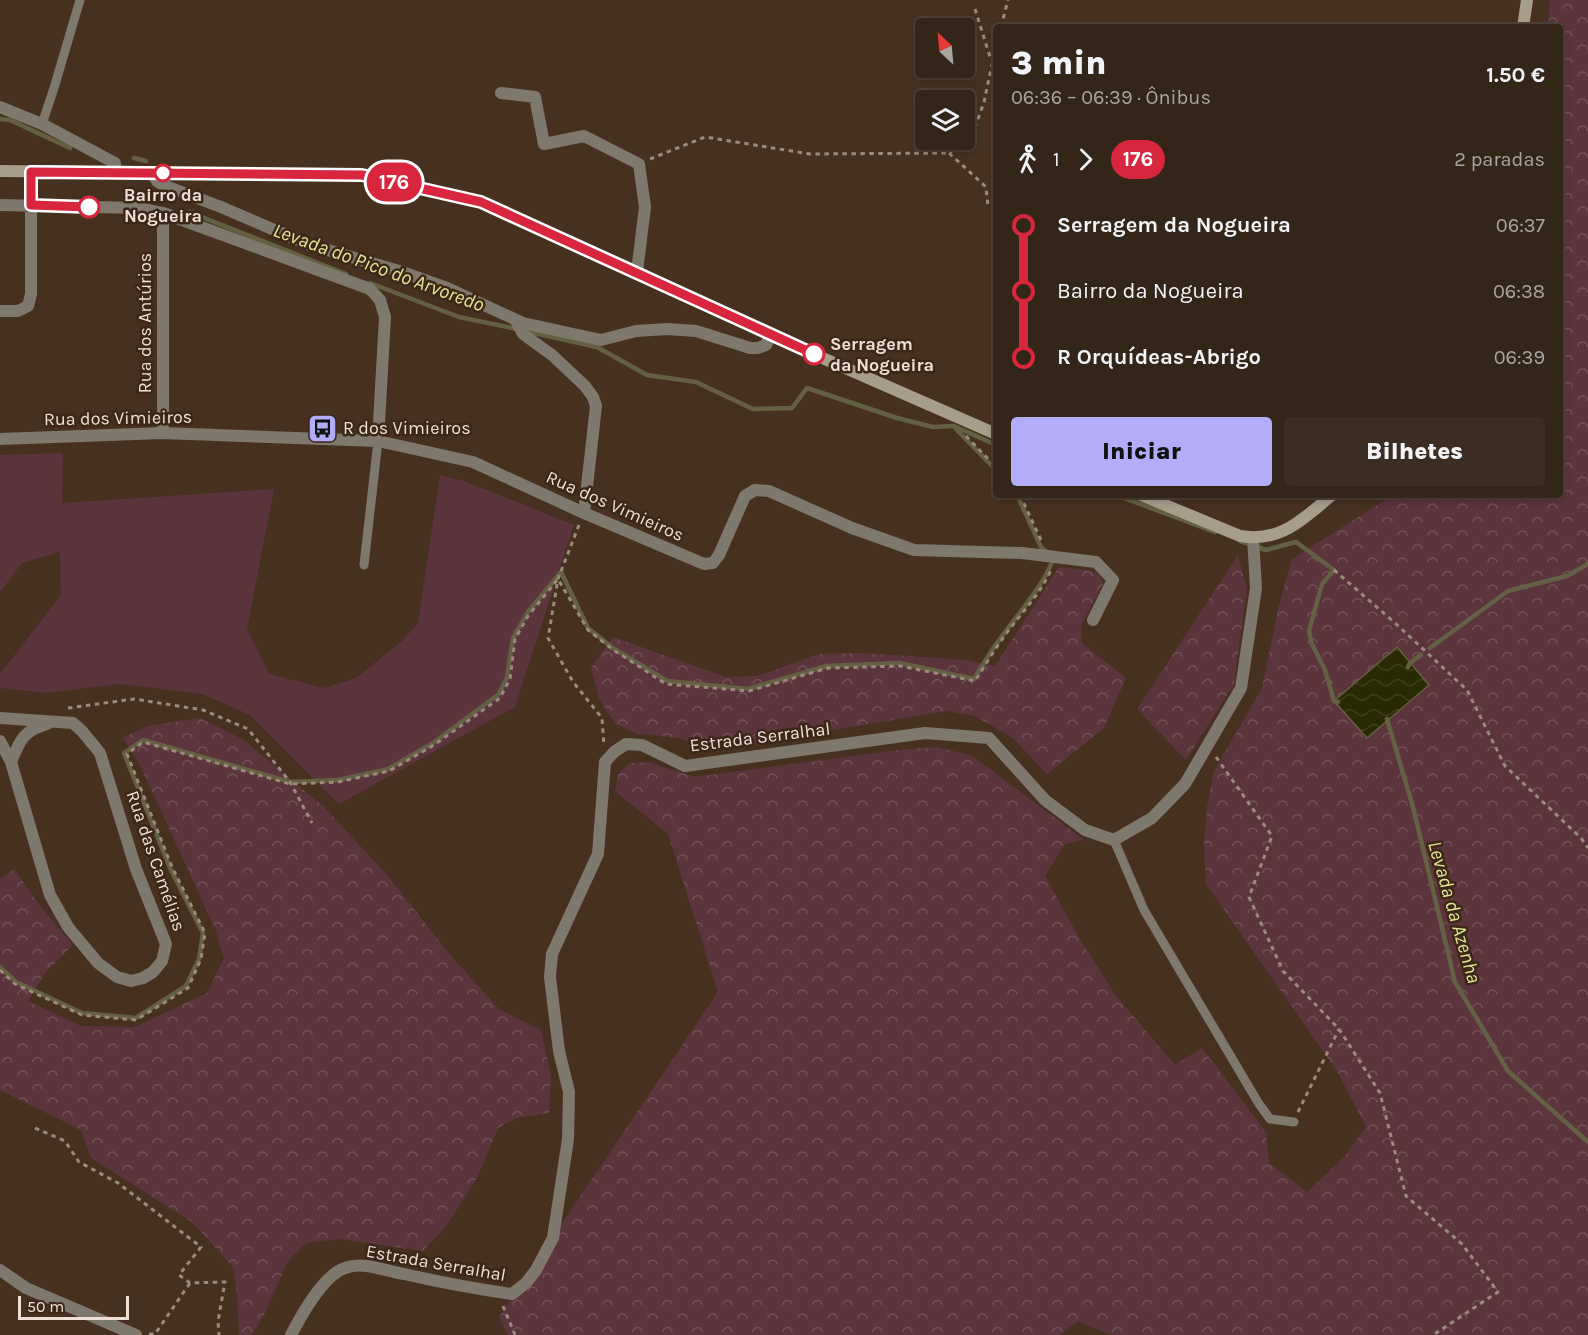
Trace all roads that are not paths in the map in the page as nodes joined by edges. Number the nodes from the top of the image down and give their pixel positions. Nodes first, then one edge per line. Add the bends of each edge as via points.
1 (80, 0) edge
2 (1527, 0) edge
3 (1523, 24) edge
4 (501, 93) dead end
5 (0, 107) edge
6 (42, 124) junction
7 (0, 171) edge
8 (31, 172) junction
9 (116, 172) junction
10 (151, 172) junction
11 (0, 205) edge
12 (31, 205) junction
13 (163, 213) junction
14 (637, 272) junction
15 (0, 310) edge
16 (516, 321) junction
17 (770, 335) junction
18 (163, 433) junction
19 (993, 433) edge
20 (0, 439) edge
21 (378, 441) junction
22 (1149, 498) edge
23 (1328, 498) edge
24 (584, 513) junction
25 (1254, 543) junction
26 (364, 565) dead end
27 (1093, 620) dead end
28 (0, 718) edge
29 (51, 723) junction
30 (0, 741) edge
31 (11, 762) junction
32 (1114, 840) junction
33 (1294, 1122) road end
34 (0, 1270) edge
35 (134, 1334) edge
36 (291, 1335) edge

1 - 6 lane
2 - 3 main road
4 - 14 street via 535,97 544,144 584,136 639,164 645,207
5 - 6 street
6 - 9 street via 115,163
7 - 8 main road
8 - 9 main road
8 - 12 street
9 - 10 main road
10 - 14 main road via 362,175 481,202
10 - 16 street via 163,184 308,244 447,288
11 - 12 street
12 - 13 street via 139,208
12 - 15 street via 30,300 28,306 18,311
13 - 18 street, Rua dos Antúrios
13 - 21 street via 370,289 380,300 385,317
14 - 17 main road
16 - 17 street via 601,340 636,331 667,329 696,331 758,348 766,345
16 - 24 street via 523,334 552,355 593,397 596,406
17 - 19 main road
18 - 20 street, Rua dos Vimieiros
18 - 21 street, Rua dos Vimieiros
21 - 24 street, Rua dos Vimieiros via 473,462
21 - 26 lane
22 - 25 main road
23 - 25 main road via 1289,530
24 - 27 street, Rua dos Vimieiros via 704,564 713,563 745,496 755,490 769,490 852,528 914,550 1022,553 1096,562 1113,580
25 - 32 street via 1256,588 1241,688 1185,784 1152,819
28 - 29 street, Rua das Camélias
29 - 31 street via 25,736
29 - 31 street, Rua das Camélias via 73,723 100,753 136,869 166,944 162,961 153,972 131,981 117,977 98,963 68,927 50,895
30 - 31 street, Rua das Camélias
32 - 33 lane via 1144,910 1259,1104 1270,1119
32 - 36 street, Estrada Serralhal via 1085,830 1045,800 989,738 925,733 685,766 642,745 626,744 605,762 598,854 552,954 550,978 569,1092 568,1139 553,1238 536,1270 512,1294 372,1266 344,1268 330,1278 307,1306
34 - 35 street via 26,1288

